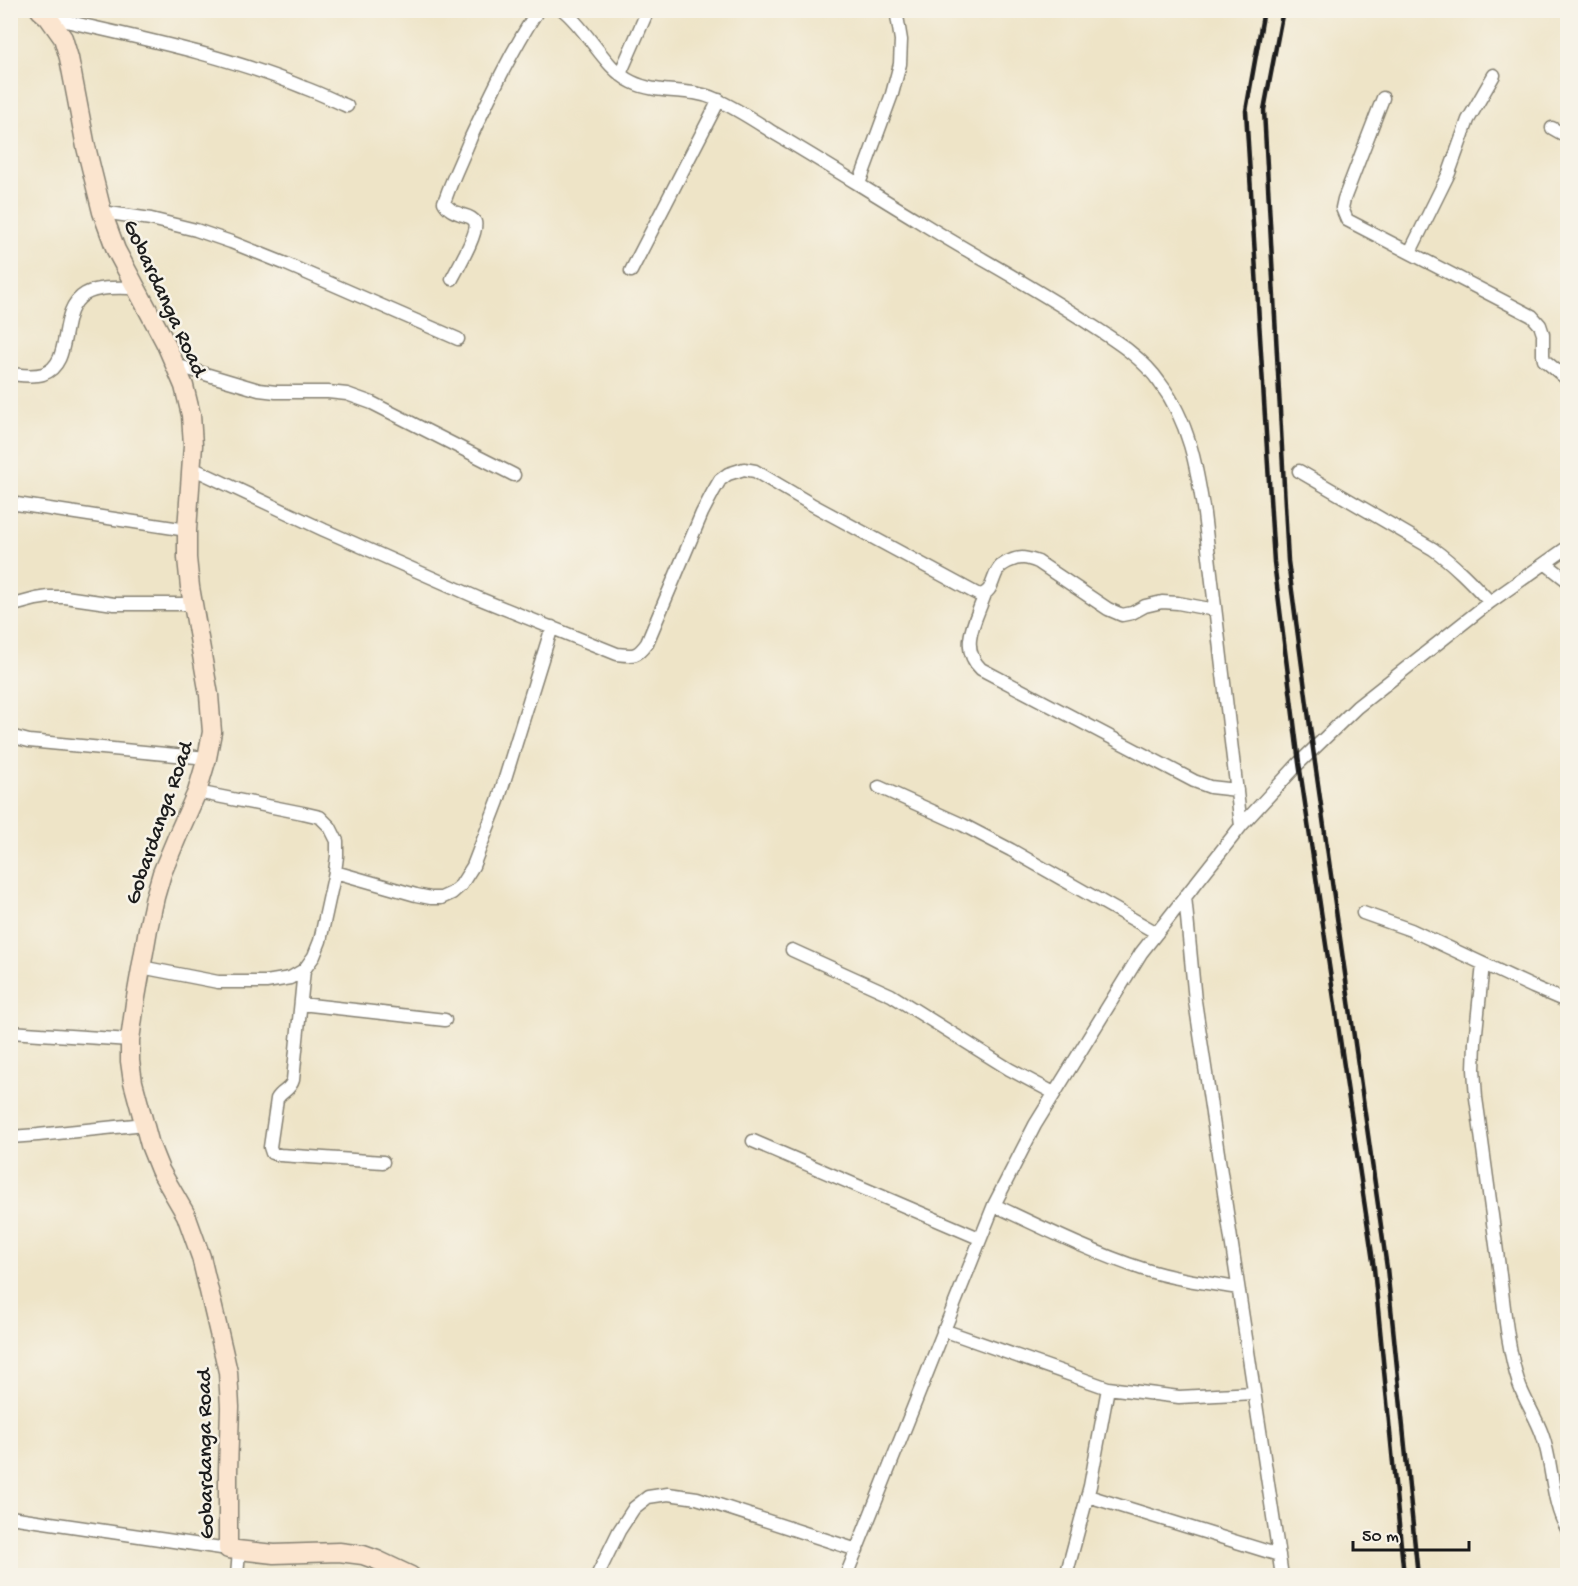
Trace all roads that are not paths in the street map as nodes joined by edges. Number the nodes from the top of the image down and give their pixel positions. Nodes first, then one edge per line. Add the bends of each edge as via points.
1 (538, 10) edge
2 (563, 10) edge
3 (648, 10) edge
4 (896, 10) edge
5 (44, 14) edge
6 (620, 74) junction
7 (1494, 75) dead end
8 (1383, 98) dead end
9 (719, 100) junction
10 (347, 106) dead end
11 (1552, 128) dead end
12 (1568, 137) edge
13 (859, 184) junction
14 (102, 212) junction
15 (1410, 252) junction
16 (631, 271) dead end
17 (452, 279) dead end
18 (136, 288) junction
19 (458, 339) dead end
20 (175, 365) junction
21 (10, 374) edge
22 (1568, 380) edge
23 (192, 468) junction
24 (1299, 471) dead end
25 (514, 475) dead end
26 (10, 503) edge
27 (187, 530) junction
28 (1568, 547) edge
29 (1545, 563) junction
30 (1568, 581) edge
31 (985, 594) junction
32 (1490, 602) junction
33 (193, 604) junction
34 (10, 606) edge
35 (1215, 610) junction
36 (552, 627) junction
37 (10, 736) edge
38 (207, 758) junction
39 (879, 787) dead end
40 (1237, 790) junction
41 (197, 792) junction
42 (1241, 826) junction
43 (335, 872) junction
44 (1185, 896) junction
45 (1363, 913) dead end
46 (1157, 933) junction
47 (792, 950) dead end
48 (1483, 964) junction
49 (141, 967) junction
50 (304, 970) junction
51 (1568, 1002) edge
52 (301, 1004) junction
53 (445, 1020) dead end
54 (10, 1032) edge
55 (130, 1040) junction
56 (1054, 1094) junction
57 (145, 1124) junction
58 (10, 1137) edge
59 (753, 1141) dead end
60 (383, 1162) dead end
61 (994, 1205) junction
62 (980, 1238) junction
63 (1238, 1288) junction
64 (943, 1330) junction
65 (1108, 1388) junction
66 (1254, 1393) junction
67 (1088, 1496) junction
68 (10, 1517) edge
69 (1568, 1531) edge
70 (234, 1550) junction
71 (856, 1550) junction
72 (1279, 1555) junction
73 (237, 1575) edge
74 (411, 1575) edge
75 (597, 1575) edge
76 (846, 1575) edge
77 (1066, 1575) edge
78 (1282, 1575) edge

1 - 17 street via 485,108 446,197 448,208 475,222
2 - 6 street
3 - 6 street
4 - 13 street via 900,64
5 - 10 street via 220,59
5 - 14 main road, Gobardanga Road via 63,38 69,58
6 - 9 street via 646,88 697,93
7 - 15 street via 1468,120 1455,158
8 - 15 street via 1342,208 1347,220
9 - 13 street
9 - 16 street
11 - 12 street
13 - 35 street via 1064,307 1124,347 1160,382 1194,455
14 - 18 main road, Gobardanga Road
14 - 19 street via 151,219 231,242
15 - 22 street via 1532,315 1544,334 1545,360
18 - 20 main road, Gobardanga Road
18 - 21 street via 100,289 86,294 69,315 62,351 51,370 31,376
20 - 23 main road, Gobardanga Road via 191,415
20 - 25 street via 259,390 347,394
23 - 27 main road, Gobardanga Road
23 - 36 street via 335,535
24 - 32 street via 1433,549
26 - 27 street
27 - 33 main road, Gobardanga Road
28 - 29 street
29 - 30 street
29 - 32 street
31 - 35 street via 1001,566 1019,557 1038,562 1122,615 1162,602
31 - 36 street via 972,592 755,471 744,469 728,474 713,492 646,643 636,655 617,654
31 - 40 street via 969,642 969,652 981,669 1194,781
32 - 42 street via 1357,707
33 - 34 street via 114,604 49,597
33 - 38 main road, Gobardanga Road via 210,704 212,732
35 - 40 street
36 - 43 street via 498,801 473,866 461,885 441,898 431,898
37 - 38 street
38 - 41 main road, Gobardanga Road
39 - 46 street via 1011,850
40 - 42 street
41 - 43 street via 320,818 330,826 337,841
41 - 49 main road, Gobardanga Road via 162,873
42 - 44 street
43 - 50 street via 320,941
44 - 46 street
44 - 63 street via 1195,1001
45 - 48 street via 1411,930
46 - 56 street
47 - 56 street via 891,995
48 - 51 street
48 - 69 street via 1474,1079 1505,1315 1519,1383 1542,1434 1559,1516
49 - 50 street via 218,982 246,983 290,978
49 - 55 main road, Gobardanga Road
50 - 52 street
52 - 53 street
52 - 60 street via 293,1080 274,1106 272,1153
54 - 55 street
55 - 57 main road, Gobardanga Road via 130,1061
56 - 61 street
57 - 58 street
57 - 70 main road, Gobardanga Road via 160,1170 195,1238 228,1372 228,1471
59 - 62 street
61 - 62 street
61 - 63 street via 1144,1269
62 - 64 street
63 - 66 street
64 - 65 street
64 - 71 street
65 - 66 street via 1179,1396
65 - 67 street
66 - 72 street
67 - 72 street
67 - 77 street
68 - 70 street
70 - 73 street
70 - 74 main road, Gobardanga Road via 363,1555
71 - 75 street via 697,1498 668,1494 648,1497 634,1508
71 - 76 street
72 - 78 street

